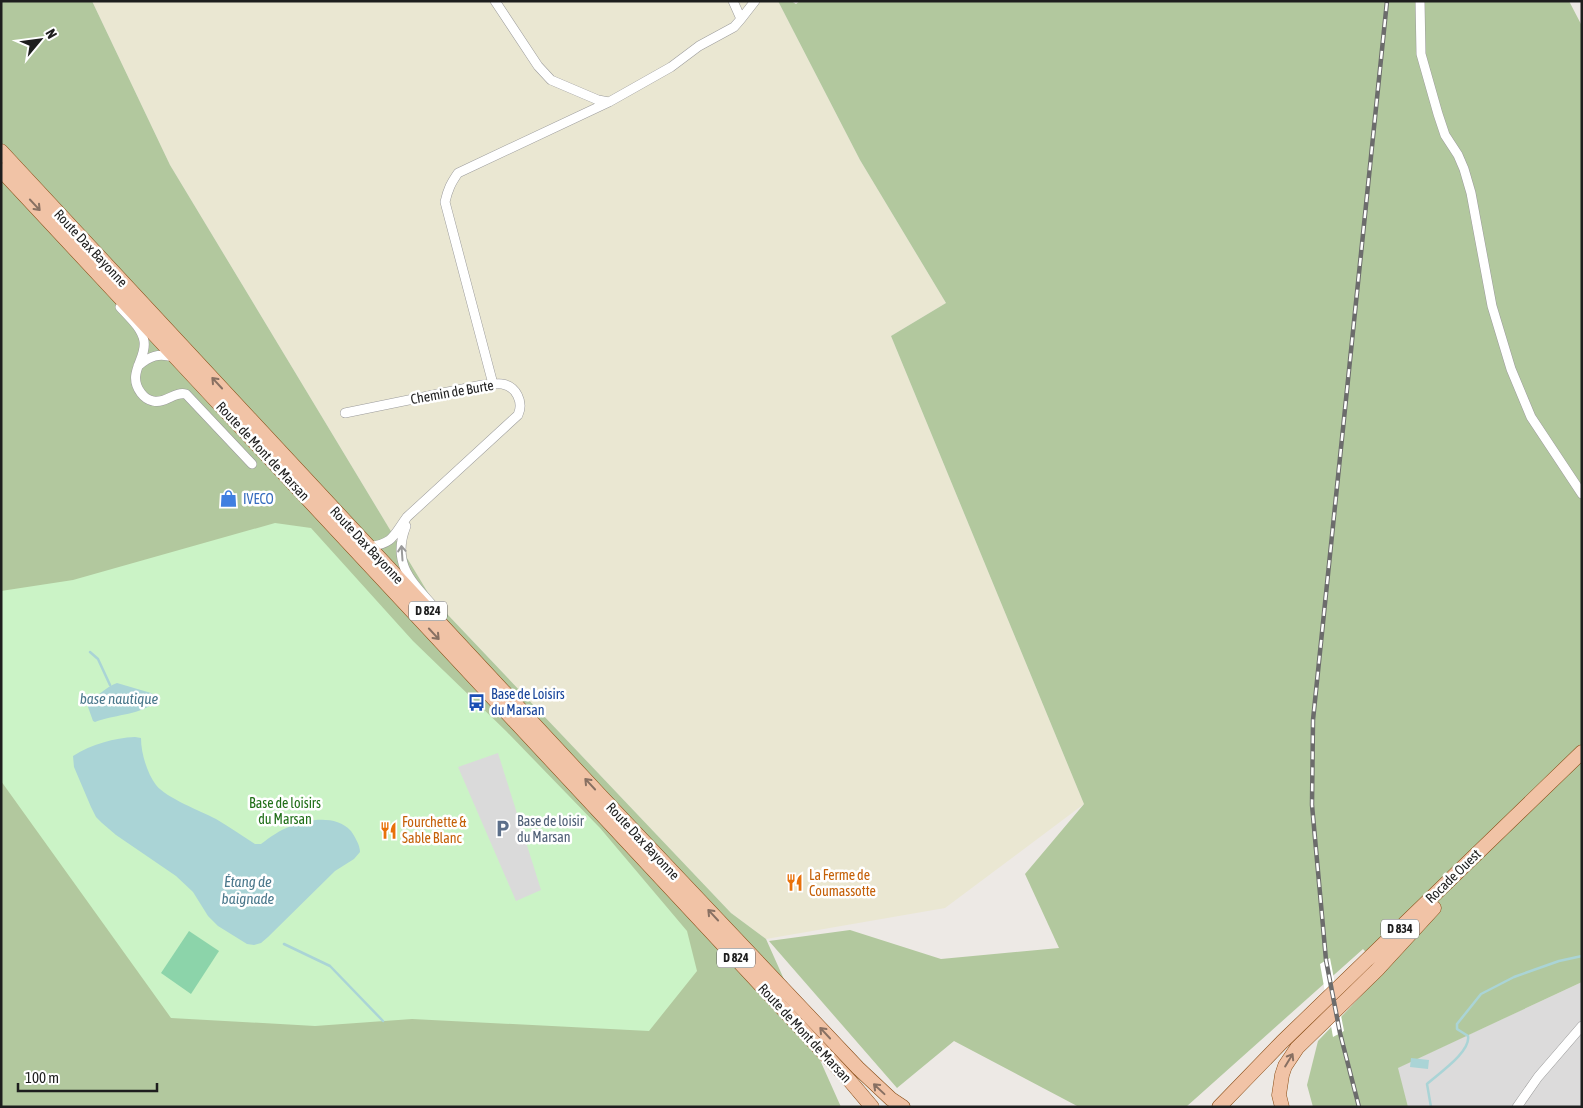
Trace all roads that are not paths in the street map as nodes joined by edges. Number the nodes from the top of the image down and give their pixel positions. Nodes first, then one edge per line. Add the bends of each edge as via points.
1 (495, 1) edge
2 (732, 1) edge
3 (755, 1) edge
4 (1420, 1) edge
5 (741, 18) junction
6 (609, 102) junction
7 (1, 151) edge
8 (1, 170) edge
9 (66, 238) junction
10 (176, 357) junction
11 (137, 366) junction
12 (493, 384) junction
13 (345, 413) dead end
14 (252, 464) dead end
15 (1582, 494) edge
16 (417, 509) junction
17 (369, 547) junction
18 (490, 677) junction
19 (1582, 752) edge
20 (1582, 763) edge
21 (1582, 1026) edge
22 (872, 1107) edge
23 (903, 1107) edge
24 (1219, 1107) edge
25 (1282, 1107) edge
26 (1517, 1107) edge

1 - 6 street via 538,66 551,80
2 - 5 street
3 - 5 street
4 - 15 street via 1420,54 1446,135 1464,168 1492,306 1511,369 1532,417
5 - 6 street via 734,27
6 - 12 street via 458,173 448,189 446,202
17 -> 7 main road, Route Dax Bayonne / D 824
8 -> 9 main road, Route de Mont de Marsan / D 824
9 - 10 main road, Route de Mont de Marsan / D 824
9 - 11 street via 85,268 138,328 144,348
10 - 11 street via 155,355
10 -> 22 main road, Route de Mont de Marsan / D 824
11 - 14 street via 136,384 144,396 161,402 186,394
12 - 13 street, Chemin de Burte
12 - 16 street, Chemin de Burte via 505,384 518,395 518,415
16 - 17 street, Chemin de Burte via 406,517 390,540
18 -> 16 street, Chemin de Burte via 404,570 401,556 403,534
17 - 18 main road, Route Dax Bayonne / D 824
23 -> 18 main road, Route Dax Bayonne / D 824 via 858,1068
19 - 24 main road, Rocade Ouest / D 834
25 -> 20 main road via 1279,1095 1282,1075 1297,1048
21 - 26 street

